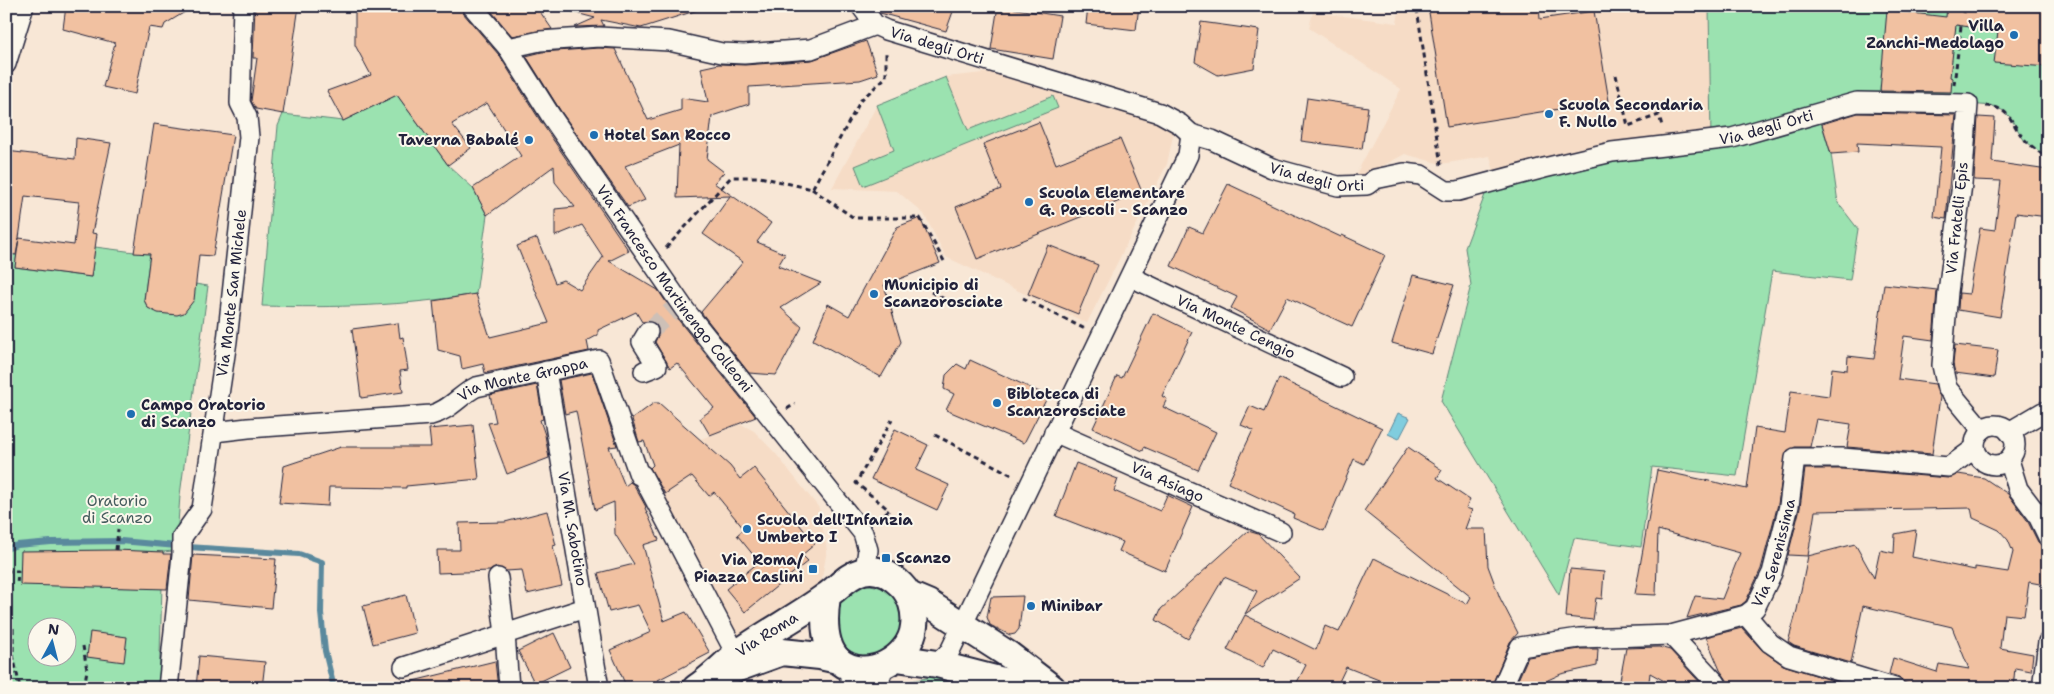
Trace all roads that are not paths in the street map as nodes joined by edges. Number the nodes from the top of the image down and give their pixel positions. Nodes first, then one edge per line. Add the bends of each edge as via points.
1 (24, 6) edge
2 (243, 6) edge
3 (472, 6) edge
4 (861, 6) edge
5 (880, 27) junction
6 (508, 48) junction
7 (6, 64) edge
8 (1857, 102) joint
9 (1191, 134) junction
10 (1131, 277) junction
11 (648, 332) dead end
12 (546, 371) junction
13 (644, 371) dead end
14 (1342, 377) dead end
15 (2048, 412) edge
16 (1982, 430) junction
17 (214, 432) junction
18 (1054, 432) junction
19 (2010, 432) junction
20 (1975, 448) junction
21 (2009, 460) junction
22 (1280, 532) dead end
23 (2048, 537) edge
24 (865, 570) junction
25 (498, 578) dead end
26 (909, 595) junction
27 (826, 596) junction
28 (585, 608) junction
29 (1746, 615) junction
30 (962, 625) junction
31 (505, 634) junction
32 (1671, 635) junction
33 (2048, 642) edge
34 (736, 654) junction
35 (937, 664) junction
36 (404, 667) dead end
37 (886, 670) edge
38 (846, 671) edge
39 (703, 683) edge
40 (1716, 683) dead end
41 (168, 688) edge
42 (509, 688) edge
43 (599, 688) edge
44 (1030, 688) edge
45 (1052, 688) edge
46 (1502, 688) edge
47 (1895, 688) edge
48 (2042, 688) edge

1 - 7 street
2 - 17 street, Via Monte San Michele via 240,103 247,118 249,137 236,274
3 - 6 street, Via Francesco Martinengo Colleoni
4 - 5 street
5 - 6 street via 811,49 744,54 722,53 669,40 599,37 540,41
5 - 9 street, Via degli Orti via 1151,110 1180,124
6 - 24 street, Via Francesco Martinengo Colleoni via 679,310 746,386 863,533 868,550
8 - 9 street, Via degli Orti via 1732,138 1612,152 1458,191 1446,191 1421,175 1404,173 1375,179 1367,185 1338,186 1272,168 1212,140
8 - 16 street, Via Fratelli Epis via 1968,104 1942,365 1947,388
9 - 10 street via 1188,155
10 - 14 street, Via Monte Cengio
10 - 18 street
11 - 13 street via 642,342 657,366
12 - 17 street, Via Monte Grappa via 476,387 443,411 431,415
12 - 28 street, Via M. Sabotino
12 - 34 street, Via Monte Grappa via 599,360 639,475
15 - 19 street
16 - 19 street via 2000,426
16 - 20 street
17 - 41 street, Via Monte San Michele via 202,509 182,543
18 - 22 street, Via Asiago
18 - 30 street
19 - 21 street via 2015,442
20 - 21 street via 1982,461 1996,465
20 - 29 street, Via Serenissima via 1949,467 1842,458 1795,458 1789,506 1772,573 1756,608
21 - 23 street via 2018,489 2037,514
24 - 26 street via 879,571 894,578
24 - 27 street via 849,577
25 - 31 street
26 - 30 street
26 - 37 street via 914,627 909,643
27 - 34 street, Via Roma
27 - 38 street via 824,616 828,642
28 - 31 street
28 - 43 street, Via M. Sabotino
29 - 32 street, Via Serenissima
29 - 47 street via 1770,642 1789,656
30 - 35 street via 950,651
30 - 45 street
31 - 36 street
31 - 42 street
32 - 40 street
32 - 46 street, Via Serenissima via 1578,638 1520,647
33 - 48 street
34 - 39 street, Via Roma
35 - 37 street
35 - 44 street
37 - 38 street
38 - 39 street, Via Roma via 820,656 782,652

